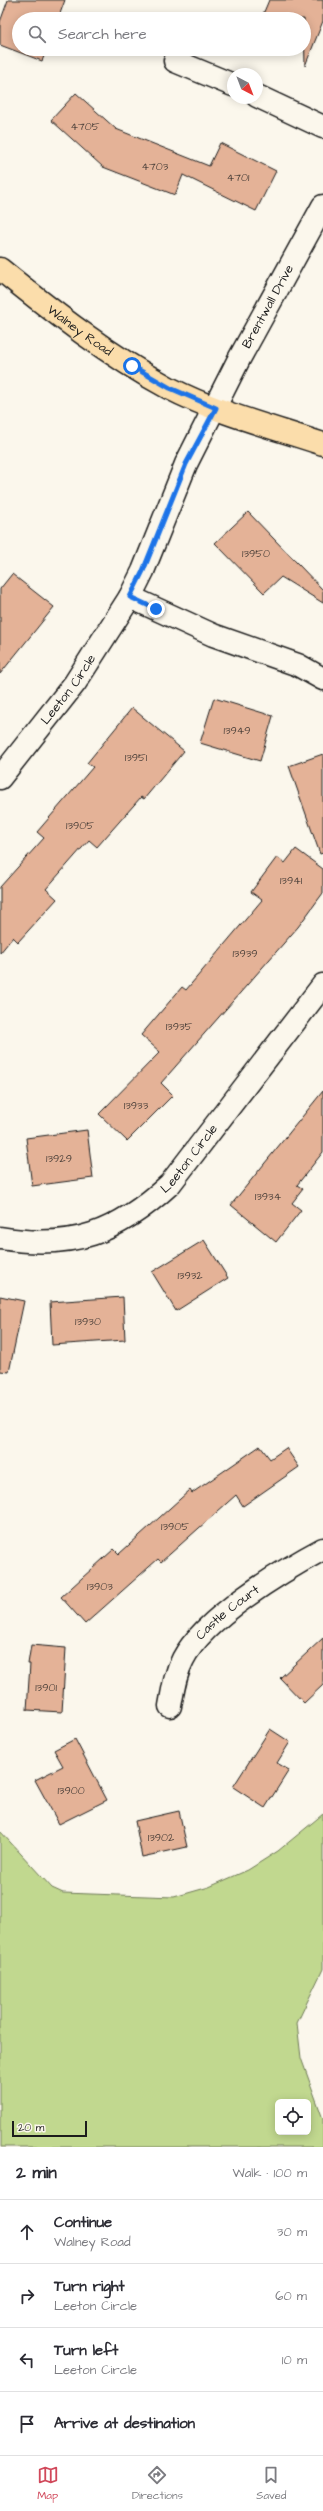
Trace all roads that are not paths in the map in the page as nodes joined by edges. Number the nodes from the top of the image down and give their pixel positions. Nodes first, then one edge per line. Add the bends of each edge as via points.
1 (175, 61) dead end
2 (227, 83) edge
3 (263, 99) edge
4 (323, 126) edge
5 (323, 206) edge
6 (0, 269) edge
7 (216, 408) junction
8 (323, 444) edge
9 (130, 597) junction
10 (323, 679) edge
11 (0, 778) edge
12 (323, 985) edge
13 (0, 1238) edge
14 (323, 1549) edge
15 (170, 1706) dead end

1 - 2 street
3 - 4 street
5 - 7 street, Brentwall Drive via 239,359
6 - 7 main road, Walney Road via 59,316 126,362 170,388
7 - 8 main road, Walney Road
7 - 9 street, Leeton Circle via 186,464
9 - 10 street via 213,634 298,665
9 - 11 street, Leeton Circle via 75,683
12 - 13 street, Leeton Circle via 170,1184 144,1208 112,1227 79,1238 56,1242 21,1242
14 - 15 street, Castle Court via 257,1590 196,1640 182,1659 174,1682

